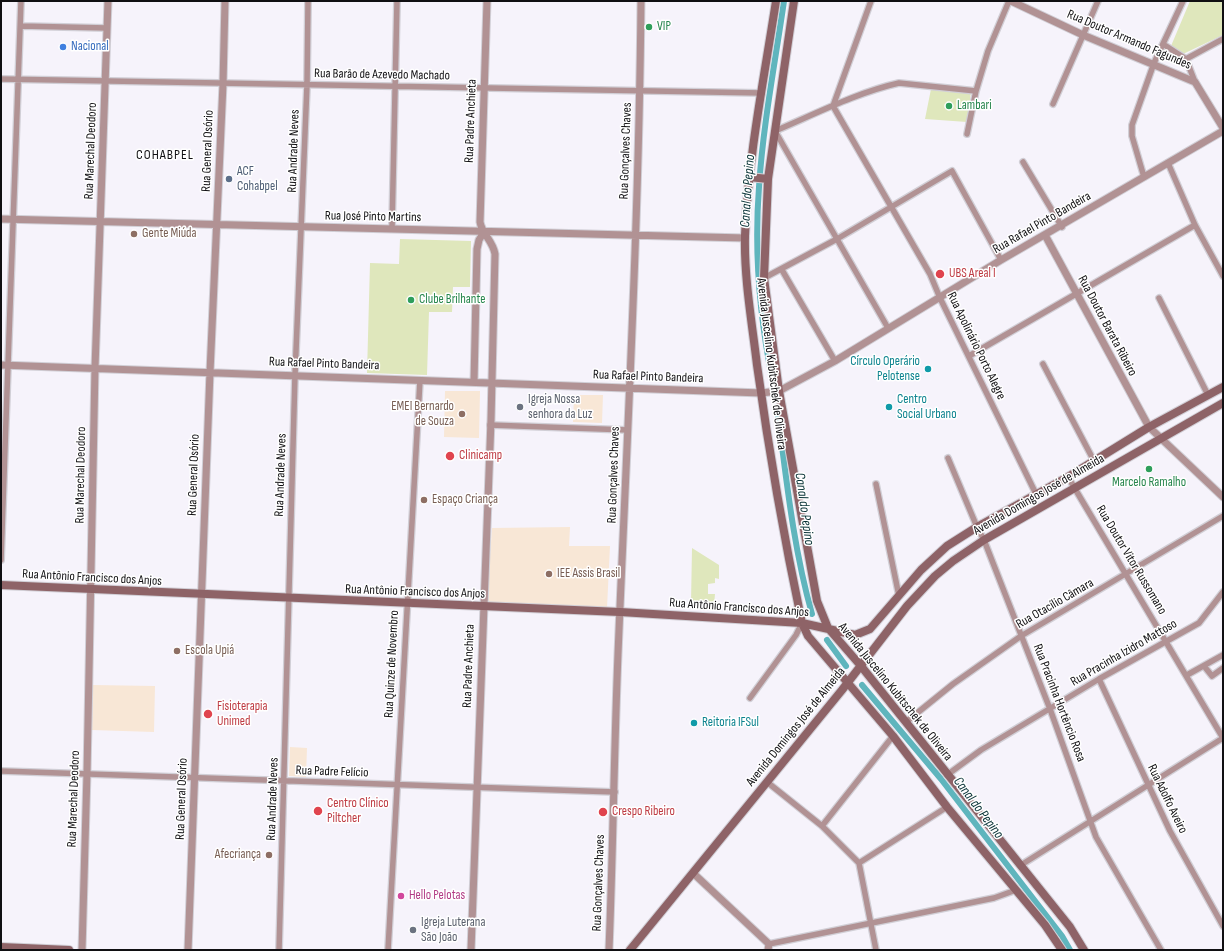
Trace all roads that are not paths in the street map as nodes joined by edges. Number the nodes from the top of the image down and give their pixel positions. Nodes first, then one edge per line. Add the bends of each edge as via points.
1 (21, 1) edge
2 (108, 1) edge
3 (225, 1) edge
4 (308, 1) edge
5 (397, 1) edge
6 (487, 1) edge
7 (641, 1) edge
8 (776, 1) edge
9 (794, 1) edge
10 (872, 1) edge
11 (1010, 1) edge
12 (1098, 1) edge
13 (1183, 1) edge
14 (20, 26) junction
15 (107, 28) junction
16 (1083, 35) junction
17 (1223, 39) edge
18 (1163, 44) junction
19 (1186, 58) junction
20 (1154, 63) junction
21 (1, 79) edge
22 (19, 80) junction
23 (106, 82) junction
24 (1195, 82) junction
25 (223, 84) junction
26 (308, 85) junction
27 (396, 86) junction
28 (484, 88) junction
29 (640, 91) junction
30 (976, 91) junction
31 (762, 93) junction
32 (1053, 104) dead end
33 (833, 106) junction
34 (1223, 130) edge
35 (775, 131) junction
36 (967, 134) dead end
37 (1023, 162) dead end
38 (1168, 164) junction
39 (751, 177) junction
40 (1144, 177) junction
41 (766, 179) junction
42 (892, 206) junction
43 (1, 219) edge
44 (13, 220) junction
45 (100, 222) junction
46 (217, 225) junction
47 (1195, 225) junction
48 (301, 227) junction
49 (1062, 227) junction
50 (392, 229) junction
51 (484, 232) junction
52 (635, 235) junction
53 (1045, 235) junction
54 (745, 238) junction
55 (837, 239) junction
56 (477, 249) junction
57 (494, 249) junction
58 (1001, 260) junction
59 (782, 270) junction
60 (1223, 276) edge
61 (764, 278) junction
62 (1076, 294) junction
63 (940, 298) junction
64 (1159, 298) dead end
65 (888, 328) junction
66 (969, 356) junction
67 (835, 361) junction
68 (1043, 364) dead end
69 (1, 365) edge
70 (9, 365) junction
71 (95, 368) junction
72 (210, 372) junction
73 (295, 375) junction
74 (420, 380) junction
75 (474, 382) junction
76 (490, 382) junction
77 (1223, 387) edge
78 (630, 388) junction
79 (779, 391) junction
80 (761, 393) junction
81 (1208, 395) junction
82 (1223, 403) edge
83 (490, 425) junction
84 (1149, 427) junction
85 (628, 430) junction
86 (1161, 438) junction
87 (948, 458) dead end
88 (1094, 461) junction
89 (1068, 477) junction
90 (876, 484) dead end
91 (1076, 488) junction
92 (1036, 494) junction
93 (1223, 497) edge
94 (1223, 516) edge
95 (977, 527) junction
96 (984, 540) junction
97 (1, 560) edge
98 (1128, 574) junction
99 (1, 586) edge
100 (90, 590) junction
101 (1223, 592) edge
102 (203, 595) junction
103 (899, 596) junction
104 (289, 599) junction
105 (407, 603) junction
106 (483, 606) junction
107 (620, 612) junction
108 (802, 623) junction
109 (828, 628) junction
110 (1021, 636) junction
111 (1167, 641) junction
112 (1223, 655) edge
113 (861, 666) junction
114 (1204, 666) junction
115 (1223, 668) edge
116 (1187, 675) junction
117 (1099, 679) junction
118 (847, 684) junction
119 (750, 698) dead end
120 (1050, 709) junction
121 (906, 722) junction
122 (892, 736) junction
123 (1223, 738) edge
124 (1, 771) edge
125 (87, 773) junction
126 (947, 775) junction
127 (195, 778) junction
128 (285, 781) junction
129 (767, 782) junction
130 (397, 786) junction
131 (1148, 786) junction
132 (478, 788) junction
133 (615, 792) junction
134 (947, 807) junction
135 (1092, 822) junction
136 (822, 826) junction
137 (859, 863) junction
138 (1021, 865) junction
139 (693, 872) junction
140 (1016, 890) junction
141 (871, 923) junction
142 (1223, 926) edge
143 (1, 946) edge
144 (769, 947) edge
145 (69, 950) edge
146 (82, 950) edge
147 (188, 950) edge
148 (279, 950) edge
149 (388, 950) edge
150 (471, 950) edge
151 (609, 950) edge
152 (630, 950) edge
153 (876, 950) edge
154 (1062, 950) edge
155 (1084, 950) edge
156 (1161, 950) edge

1 - 14 street
2 - 15 street, Rua Marechal Deodoro
3 - 25 street, Rua General Osório
4 - 26 street, Rua Andrade Neves
5 - 27 street
6 - 28 street, Rua Padre Anchieta
7 - 29 street, Rua Gonçalves Chaves
8 - 31 main road, Avenida Juscelino Kubitschek de Oliveira
9 - 35 main road, Avenida Juscelino Kubitschek de Oliveira
10 - 33 street
11 - 16 street, Rua Doutor Armando Fagundes
11 - 30 street via 988,51
12 - 16 street
13 - 18 street
14 - 15 street
14 - 22 street
15 - 23 street, Rua Marechal Deodoro
16 - 20 street, Rua Doutor Armando Fagundes
16 - 32 street
17 - 19 street
18 - 19 street, Rua Doutor Armando Fagundes
18 - 20 street
19 - 24 street, Rua Doutor Armando Fagundes
20 - 24 street, Rua Doutor Armando Fagundes
20 - 40 street via 1132,125 1132,136
21 - 22 street, Rua Barão de Azevedo Machado
22 - 23 street, Rua Barão de Azevedo Machado
22 - 44 street
23 - 25 street, Rua Barão de Azevedo Machado
23 - 45 street, Rua Marechal Deodoro
24 - 34 street, Rua Doutor Armando Fagundes
25 - 26 street, Rua Barão de Azevedo Machado
25 - 46 street, Rua General Osório
26 - 27 street, Rua Barão de Azevedo Machado
26 - 48 street, Rua Andrade Neves
27 - 28 street, Rua Barão de Azevedo Machado
27 - 50 street
28 - 29 street, Rua Barão de Azevedo Machado
28 - 51 street, Rua Padre Anchieta via 480,222
29 - 31 street, Rua Barão de Azevedo Machado
29 - 52 street, Rua Gonçalves Chaves
30 - 33 street via 899,83
30 - 36 street
31 - 39 main road, Avenida Juscelino Kubitschek de Oliveira
33 - 35 street
33 - 42 street, Rua Apolinário Porto Alegre
34 - 38 street, Rua Rafael Pinto Bandeira
35 - 41 main road, Avenida Juscelino Kubitschek de Oliveira
35 - 55 street
37 - 49 street
38 - 40 street, Rua Rafael Pinto Bandeira
38 - 47 street
39 - 41 main road
39 - 54 main road, Avenida Juscelino Kubitschek de Oliveira
40 - 49 street, Rua Rafael Pinto Bandeira
41 - 61 main road, Avenida Juscelino Kubitschek de Oliveira
42 - 55 street
42 - 58 street via 952,171
42 - 63 street, Rua Apolinário Porto Alegre via 930,274
43 - 44 street, Rua José Pinto Martins
44 - 45 street, Rua José Pinto Martins
44 - 70 street
45 - 46 street, Rua José Pinto Martins
45 - 71 street, Rua Marechal Deodoro
46 - 48 street, Rua José Pinto Martins
46 - 72 street, Rua General Osório
47 - 60 street
47 - 62 street
48 - 50 street, Rua José Pinto Martins
48 - 73 street, Rua Andrade Neves
49 - 53 street, Rua Rafael Pinto Bandeira
50 - 51 street, Rua José Pinto Martins
51 - 52 street, Rua José Pinto Martins
51 - 56 street
51 - 57 street, Rua Padre Anchieta
52 - 54 street, Rua José Pinto Martins
52 - 78 street, Rua Gonçalves Chaves
53 - 58 street, Rua Rafael Pinto Bandeira
53 - 62 street, Rua Doutor Barata Ribeiro
54 - 80 main road, Avenida Juscelino Kubitschek de Oliveira via 749,307
55 - 59 street
55 - 65 street
56 - 57 street via 487,244
56 - 75 street
57 - 76 street, Rua Padre Anchieta
58 - 63 street, Rua Rafael Pinto Bandeira
59 - 61 street
59 - 67 street
61 - 79 main road, Avenida Juscelino Kubitschek de Oliveira
62 - 66 street
62 - 84 street, Rua Doutor Barata Ribeiro
63 - 65 street, Rua Rafael Pinto Bandeira
63 - 66 street, Rua Apolinário Porto Alegre
64 - 81 street
65 - 67 street, Rua Rafael Pinto Bandeira
66 - 92 street, Rua Apolinário Porto Alegre
67 - 79 street, Rua Rafael Pinto Bandeira
68 - 88 street
69 - 70 street, Rua Rafael Pinto Bandeira
70 - 71 street, Rua Rafael Pinto Bandeira
70 - 97 street
71 - 72 street, Rua Rafael Pinto Bandeira
71 - 100 street, Rua Marechal Deodoro
72 - 73 street, Rua Rafael Pinto Bandeira
72 - 102 street, Rua General Osório
73 - 74 street, Rua Rafael Pinto Bandeira
73 - 104 street, Rua Andrade Neves
74 - 75 street, Rua Rafael Pinto Bandeira
74 - 105 street, Rua Quinze de Novembro
75 - 76 street, Rua Rafael Pinto Bandeira
76 - 78 street, Rua Rafael Pinto Bandeira
76 - 83 street, Rua Padre Anchieta
77 - 81 main road, Avenida Domingos José de Almeida
78 - 80 street, Rua Rafael Pinto Bandeira
78 - 85 street, Rua Gonçalves Chaves
79 - 80 street, Rua Rafael Pinto Bandeira
79 - 109 main road, Avenida Juscelino Kubitschek de Oliveira via 817,601
80 - 108 main road, Avenida Juscelino Kubitschek de Oliveira via 778,508
81 - 84 main road, Avenida Domingos José de Almeida
82 - 86 main road, Avenida Domingos José de Almeida
83 - 85 street
83 - 106 street, Rua Padre Anchieta
84 - 86 street, Rua Doutor Barata Ribeiro
84 - 88 main road, Avenida Domingos José de Almeida
85 - 107 street, Rua Gonçalves Chaves
86 - 91 main road, Avenida Domingos José de Almeida
86 - 93 street, Rua Doutor Barata Ribeiro
87 - 95 street, Rua Pracinha Hortêncio Rosa
88 - 89 main road, Avenida Domingos José de Almeida
89 - 91 street, Rua Doutor Vitor Russomano
89 - 92 main road, Avenida Domingos José de Almeida
90 - 103 street
91 - 96 main road, Avenida Domingos José de Almeida
91 - 98 street, Rua Doutor Vitor Russomano
92 - 95 main road, Avenida Domingos José de Almeida
94 - 98 street, Rua Otacílio Câmara
95 - 96 street, Rua Pracinha Hortêncio Rosa
95 - 103 main road, Avenida Domingos José de Almeida via 933,558
96 - 110 street, Rua Pracinha Hortêncio Rosa
96 - 113 main road, Avenida Domingos José de Almeida via 935,576 907,606
98 - 110 street, Rua Otacílio Câmara
98 - 111 street, Rua Doutor Vitor Russomano
99 - 100 main road, Rua Antônio Francisco dos Anjos
100 - 102 main road, Rua Antônio Francisco dos Anjos
100 - 125 street, Rua Marechal Deodoro
101 - 111 street, Rua Pracinha Izidro Mattoso via 1199,622
102 - 104 main road, Rua Antônio Francisco dos Anjos
102 - 127 street, Rua General Osório
103 - 109 main road, Avenida Domingos José de Almeida via 870,629 862,634 843,634
104 - 105 main road, Rua Antônio Francisco dos Anjos
104 - 128 street, Rua Andrade Neves
105 - 106 main road, Rua Antônio Francisco dos Anjos
105 - 130 street, Rua Quinze de Novembro
106 - 107 main road, Rua Antônio Francisco dos Anjos
106 - 132 street, Rua Padre Anchieta
107 - 108 main road, Rua Antônio Francisco dos Anjos
107 - 133 street, Rua Gonçalves Chaves
108 - 109 main road, Rua Antônio Francisco dos Anjos
108 - 118 main road, Avenida Juscelino Kubitschek de Oliveira via 808,636
108 - 119 street
109 - 113 main road, Avenida Juscelino Kubitschek de Oliveira
110 - 120 street, Rua Pracinha Hortêncio Rosa
110 - 121 street, Rua Otacílio Câmara via 953,684
111 - 116 street, Rua Doutor Vitor Russomano
111 - 117 street, Rua Pracinha Izidro Mattoso
112 - 114 street
113 - 118 main road, Avenida Domingos José de Almeida
113 - 121 main road, Avenida Juscelino Kubitschek de Oliveira
114 - 115 street via 1212,676
114 - 116 street
116 - 123 street, Rua Doutor Vitor Russomano
117 - 120 street, Rua Pracinha Izidro Mattoso
117 - 131 street, Rua Adolfo Aveiro
118 - 122 main road, Avenida Juscelino Kubitschek de Oliveira
118 - 129 main road, Avenida Domingos José de Almeida
120 - 126 street, Rua Pracinha Izidro Mattoso via 981,750
120 - 135 street, Rua Pracinha Hortêncio Rosa
121 - 126 main road, Avenida Juscelino Kubitschek de Oliveira
122 - 134 main road, Avenida Juscelino Kubitschek de Oliveira
122 - 136 street
123 - 131 street
124 - 125 street, Rua Padre Felício
125 - 127 street, Rua Padre Felício
125 - 146 street, Rua Marechal Deodoro
126 - 138 main road, Avenida Juscelino Kubitschek de Oliveira
127 - 128 street, Rua Padre Felício
127 - 147 street, Rua General Osório
128 - 130 street, Rua Padre Felício
128 - 148 street, Rua Andrade Neves
129 - 136 street
129 - 139 main road, Avenida Domingos José de Almeida
130 - 132 street, Rua Padre Felício
130 - 149 street, Rua Quinze de Novembro
131 - 135 street
131 - 142 street, Rua Adolfo Aveiro
132 - 133 street, Rua Padre Felício
132 - 150 street, Rua Padre Anchieta
133 - 151 street, Rua Gonçalves Chaves
134 - 137 street
134 - 140 main road, Avenida Juscelino Kubitschek de Oliveira
135 - 138 street
135 - 156 street, Rua Pracinha Hortêncio Rosa via 1101,848
136 - 137 street
137 - 141 street
138 - 155 main road, Avenida Juscelino Kubitschek de Oliveira via 1070,927
139 - 144 street via 758,931
139 - 152 main road, Avenida Domingos José de Almeida
140 - 141 street via 994,898
140 - 154 main road, Avenida Juscelino Kubitschek de Oliveira
141 - 144 street
141 - 153 street
143 - 145 main road

